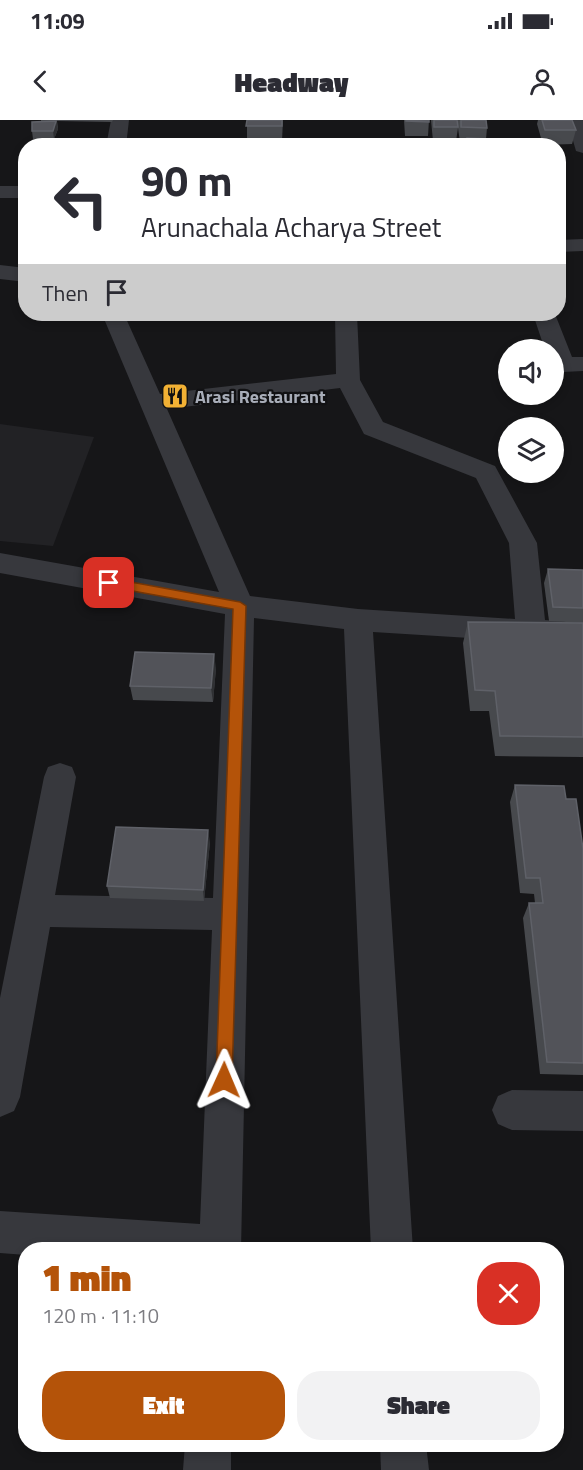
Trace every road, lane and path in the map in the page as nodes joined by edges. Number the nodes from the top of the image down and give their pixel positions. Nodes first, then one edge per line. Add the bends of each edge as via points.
1 (120, 120) edge
2 (576, 120) edge
3 (117, 138) edge
4 (578, 150) edge
5 (0, 192) edge
6 (18, 192) edge
7 (583, 245) edge
8 (566, 246) edge
9 (0, 272) edge
10 (18, 274) edge
11 (115, 321) edge
12 (346, 321) edge
13 (547, 321) edge
14 (583, 364) edge
15 (348, 380) junction
16 (153, 403) junction
17 (0, 563) edge
18 (240, 606) junction
19 (358, 620) junction
20 (531, 632) junction
21 (583, 634) edge
22 (60, 777) dead end
23 (35, 911) junction
24 (229, 914) junction
25 (0, 1097) edge
26 (512, 1110) dead end
27 (583, 1111) edge
28 (0, 1232) edge
29 (138, 1242) edge
30 (220, 1242) edge
31 (392, 1242) edge
32 (208, 1452) edge
33 (404, 1452) edge
34 (207, 1470) edge
35 (405, 1470) edge

1 - 3 street
2 - 4 street
5 - 6 street
7 - 8 street
9 - 10 street
11 - 16 street
12 - 15 street
13 - 14 street via 563,365
15 - 16 street
15 - 20 street via 373,429 486,472 523,543
16 - 18 street
17 - 18 street
18 - 19 street
18 - 24 street
19 - 20 street
19 - 31 street
20 - 21 street
22 - 23 street
23 - 24 street
23 - 25 street
24 - 30 street
26 - 27 street
28 - 29 street
32 - 34 street
33 - 35 street

